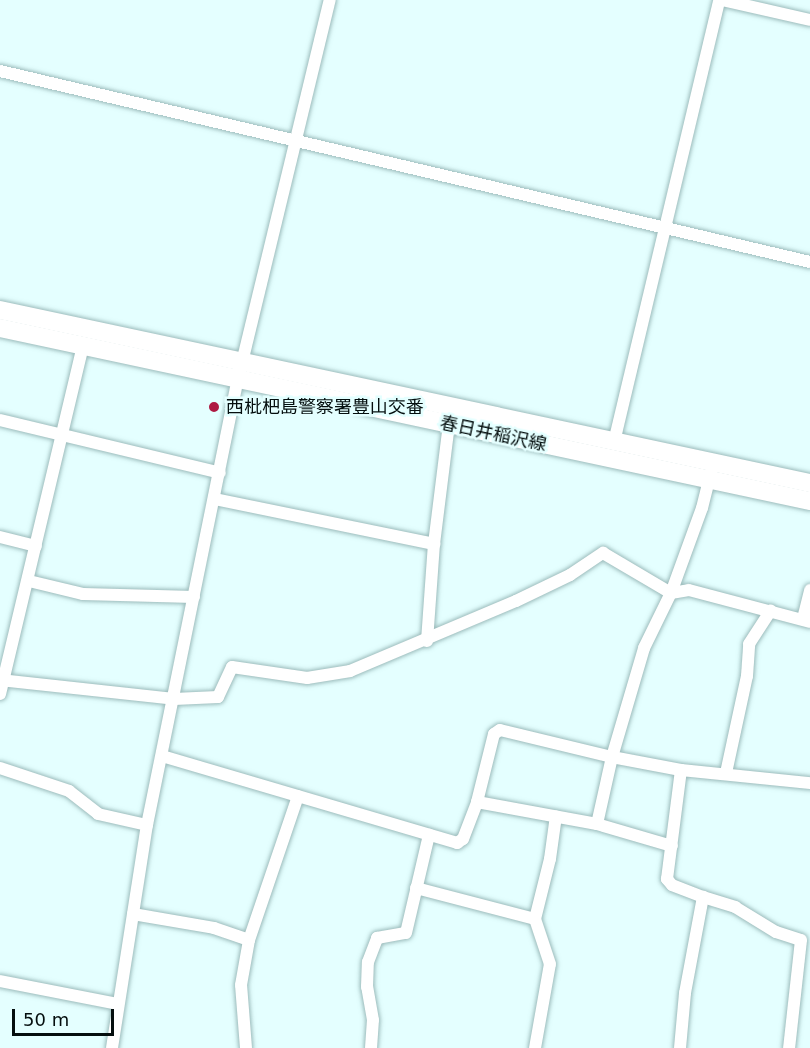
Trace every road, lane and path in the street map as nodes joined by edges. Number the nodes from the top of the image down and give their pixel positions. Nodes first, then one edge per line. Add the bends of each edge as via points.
1 (330, 0) edge
2 (720, 0) edge
3 (810, 20) edge
4 (0, 71) edge
5 (297, 142) junction
6 (666, 228) junction
7 (810, 262) edge
8 (0, 310) edge
9 (0, 328) edge
10 (83, 346) junction
11 (244, 361) junction
12 (238, 379) junction
13 (0, 420) edge
14 (448, 424) junction
15 (63, 435) junction
16 (614, 441) junction
17 (711, 471) junction
18 (220, 473) junction
19 (810, 483) edge
20 (215, 499) junction
21 (810, 501) edge
22 (0, 537) edge
23 (434, 544) junction
24 (36, 546) junction
25 (29, 581) junction
26 (810, 590) edge
27 (671, 593) junction
28 (194, 597) junction
29 (771, 610) junction
30 (807, 620) edge
31 (427, 640) junction
32 (2, 680) edge
33 (0, 694) edge
34 (174, 699) junction
35 (162, 756) junction
36 (612, 757) junction
37 (0, 768) edge
38 (681, 770) junction
39 (726, 773) junction
40 (810, 783) edge
41 (298, 796) junction
42 (477, 802) junction
43 (556, 816) junction
44 (597, 824) junction
45 (147, 825) junction
46 (429, 835) junction
47 (672, 846) junction
48 (416, 888) junction
49 (703, 897) junction
50 (133, 914) junction
51 (535, 919) junction
52 (249, 940) junction
53 (805, 965) edge
54 (0, 981) edge
55 (118, 1004) junction
56 (112, 1048) edge
57 (246, 1048) edge
58 (371, 1048) edge
59 (535, 1048) edge
60 (680, 1048) edge
61 (789, 1048) edge

1 - 5 street
2 - 3 street
2 - 6 street
4 - 5 street
5 - 6 street
5 - 11 street
6 - 7 street
6 - 16 street
8 - 11 main road, 春日井稲沢線
9 - 10 main road, 春日井稲沢線
10 - 12 main road, 春日井稲沢線
10 - 15 street
11 - 12 street
11 - 16 main road, 春日井稲沢線
12 - 14 main road, 春日井稲沢線
12 - 18 street
13 - 15 street
14 - 17 main road, 春日井稲沢線
14 - 23 street
15 - 18 street
15 - 24 street
16 - 17 main road, 春日井稲沢線
17 - 19 main road, 春日井稲沢線
17 - 21 main road, 春日井稲沢線
17 - 27 street
18 - 20 street
20 - 23 street
20 - 28 street
22 - 24 street
23 - 31 street
24 - 25 street
25 - 28 street via 83,594
25 - 32 street
26 - 30 street
27 - 29 street via 689,590
27 - 31 street via 603,553 570,575
27 - 36 street via 644,648
28 - 34 street
29 - 30 street
29 - 39 street via 749,644 747,676
31 - 34 street via 350,671 307,678 232,667 218,697
32 - 33 street
32 - 34 street
34 - 35 street
35 - 41 street
35 - 45 street
36 - 38 street
36 - 42 street via 500,730 494,734
36 - 44 street
37 - 45 street via 69,791 98,814
38 - 39 street
38 - 47 street
39 - 40 street
41 - 46 street
41 - 52 street
42 - 43 street
42 - 46 street via 463,839 457,843
43 - 44 street
43 - 51 street
44 - 47 street
45 - 50 street
46 - 48 street
47 - 49 street via 669,882
48 - 51 street
48 - 58 street via 406,933 377,938 368,962
49 - 53 street via 735,907 776,933 801,940
49 - 60 street via 685,993
50 - 52 street via 214,928
50 - 55 street
51 - 59 street via 550,963
52 - 57 street via 241,985
53 - 61 street
54 - 55 street
55 - 56 street

